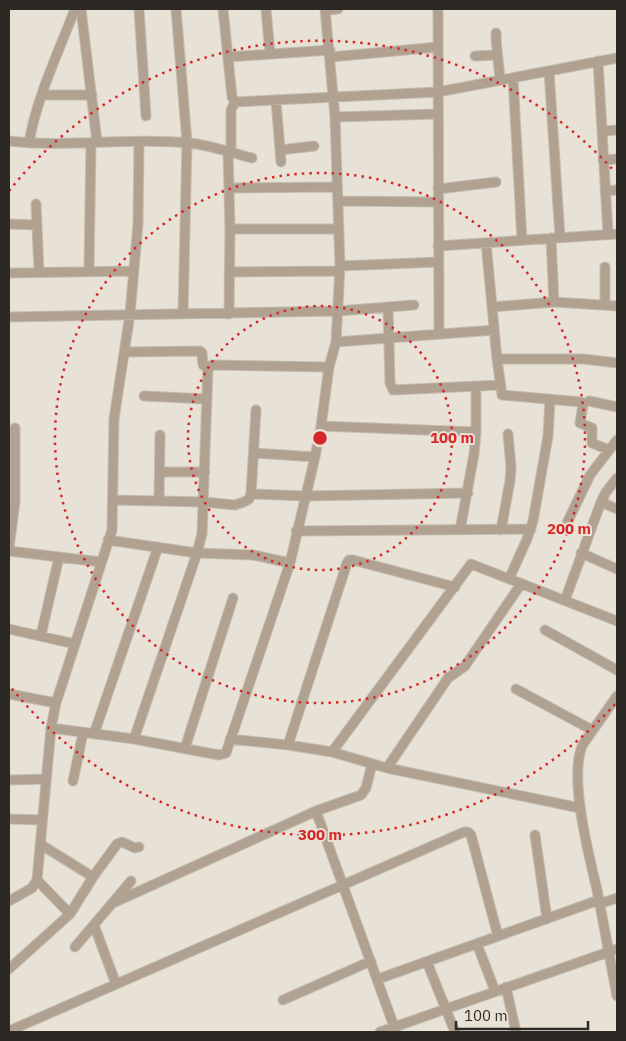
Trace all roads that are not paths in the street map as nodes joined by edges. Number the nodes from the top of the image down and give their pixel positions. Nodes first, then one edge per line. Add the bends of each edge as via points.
1 (75, 9) edge
2 (81, 9) edge
3 (139, 9) edge
4 (176, 9) edge
5 (223, 9) edge
6 (266, 9) edge
7 (326, 9) edge
8 (338, 9) edge
9 (438, 9) edge
10 (496, 33) dead end
11 (438, 47) junction
12 (330, 53) junction
13 (270, 54) junction
14 (497, 55) junction
15 (475, 56) dead end
16 (228, 57) junction
17 (617, 58) edge
18 (598, 61) junction
19 (549, 71) junction
20 (514, 78) junction
21 (500, 80) junction
22 (438, 92) junction
23 (92, 95) junction
24 (42, 96) junction
25 (334, 96) junction
26 (276, 101) junction
27 (234, 102) junction
28 (438, 114) junction
29 (146, 116) dead end
30 (335, 117) junction
31 (617, 130) edge
32 (602, 131) junction
33 (9, 141) edge
34 (139, 142) junction
35 (187, 142) junction
36 (29, 143) junction
37 (94, 143) junction
38 (314, 146) dead end
39 (280, 150) junction
40 (230, 152) junction
41 (252, 158) dead end
42 (617, 159) edge
43 (603, 160) junction
44 (281, 162) dead end
45 (496, 182) dead end
46 (337, 187) junction
47 (228, 188) junction
48 (438, 189) junction
49 (617, 190) edge
50 (605, 191) junction
51 (338, 201) junction
52 (438, 202) junction
53 (36, 204) dead end
54 (9, 224) edge
55 (37, 225) junction
56 (230, 229) junction
57 (339, 229) junction
58 (608, 234) junction
59 (617, 234) edge
60 (555, 238) junction
61 (522, 240) junction
62 (486, 243) junction
63 (438, 246) junction
64 (438, 262) junction
65 (605, 267) dead end
66 (340, 268) junction
67 (89, 271) junction
68 (134, 271) junction
69 (39, 272) junction
70 (229, 272) junction
71 (9, 273) edge
72 (554, 302) junction
73 (605, 304) junction
74 (414, 305) dead end
75 (617, 306) edge
76 (388, 307) junction
77 (492, 307) junction
78 (338, 311) junction
79 (130, 314) junction
80 (183, 314) junction
81 (229, 314) junction
82 (9, 317) edge
83 (494, 330) junction
84 (439, 334) junction
85 (389, 338) junction
86 (336, 342) junction
87 (125, 352) junction
88 (497, 359) junction
89 (617, 363) edge
90 (329, 367) junction
91 (208, 368) junction
92 (500, 385) junction
93 (476, 387) junction
94 (144, 396) dead end
95 (206, 399) junction
96 (550, 399) junction
97 (589, 401) dead end
98 (617, 407) edge
99 (256, 410) dead end
100 (321, 426) junction
101 (15, 428) dead end
102 (476, 432) junction
103 (508, 434) dead end
104 (160, 435) dead end
105 (617, 440) edge
106 (610, 450) junction
107 (254, 453) junction
108 (315, 457) junction
109 (160, 472) junction
110 (204, 472) junction
111 (617, 478) edge
112 (468, 493) junction
113 (251, 494) junction
114 (306, 496) junction
115 (113, 500) junction
116 (159, 501) junction
117 (204, 502) junction
118 (601, 502) junction
119 (617, 509) edge
120 (567, 523) dead end
121 (531, 529) junction
122 (460, 530) junction
123 (501, 530) junction
124 (296, 531) junction
125 (108, 540) junction
126 (158, 547) junction
127 (9, 549) edge
128 (197, 553) junction
129 (581, 553) junction
130 (59, 557) junction
131 (101, 562) junction
132 (290, 563) junction
133 (617, 568) edge
134 (509, 579) junction
135 (521, 584) junction
136 (455, 587) junction
137 (233, 598) dead end
138 (565, 600) junction
139 (617, 621) edge
140 (9, 629) edge
141 (545, 630) dead end
142 (41, 635) junction
143 (75, 644) junction
144 (617, 670) edge
145 (516, 689) dead end
146 (9, 694) edge
147 (617, 696) edge
148 (56, 703) junction
149 (51, 728) junction
150 (592, 730) junction
151 (83, 733) junction
152 (94, 734) junction
153 (134, 739) junction
154 (230, 739) junction
155 (288, 744) junction
156 (185, 748) junction
157 (332, 752) junction
158 (372, 764) junction
159 (387, 768) junction
160 (46, 779) junction
161 (9, 780) edge
162 (73, 781) dead end
163 (580, 808) junction
164 (316, 812) junction
165 (9, 819) edge
166 (42, 820) junction
167 (535, 835) dead end
168 (40, 844) junction
169 (139, 847) dead end
170 (93, 877) junction
171 (37, 880) junction
172 (131, 882) dead end
173 (344, 885) junction
174 (617, 898) edge
175 (9, 900) edge
176 (599, 902) junction
177 (113, 904) junction
178 (70, 914) junction
179 (546, 919) junction
180 (94, 925) junction
181 (498, 936) junction
182 (477, 944) junction
183 (75, 947) dead end
184 (613, 951) edge
185 (371, 961) junction
186 (428, 962) junction
187 (9, 969) edge
188 (378, 980) junction
189 (116, 984) junction
190 (506, 988) junction
191 (496, 991) junction
192 (617, 996) edge
193 (283, 1000) dead end
194 (446, 1008) junction
195 (395, 1029) edge
196 (9, 1031) edge
197 (380, 1032) edge
198 (455, 1032) edge
199 (516, 1032) edge

1 - 24 street
2 - 23 street
3 - 29 street
4 - 35 street
5 - 16 street
6 - 13 street
7 - 8 street
7 - 12 street
9 - 11 street
10 - 14 street
11 - 12 street
11 - 22 street
12 - 13 street
12 - 25 street
13 - 16 street
14 - 15 street
14 - 21 street
16 - 27 street
17 - 18 street
18 - 19 street
18 - 32 street
19 - 20 street
19 - 60 street
20 - 21 street
20 - 61 street
21 - 22 street
22 - 25 street
22 - 28 street
23 - 24 street
23 - 37 street
24 - 36 street
25 - 26 street
25 - 30 street
26 - 27 street
26 - 39 street
27 - 40 street via 230,110
28 - 30 street
28 - 48 street
30 - 46 street
31 - 32 street
32 - 43 street
33 - 36 street
34 - 35 street
34 - 37 street
34 - 68 street
35 - 40 street
35 - 80 street
36 - 37 street
37 - 67 street
38 - 39 street
39 - 44 street
40 - 41 street
40 - 47 street
42 - 43 street
43 - 50 street
45 - 48 street
46 - 47 street
46 - 51 street
47 - 56 street
48 - 52 street
49 - 50 street
50 - 58 street
51 - 52 street
51 - 57 street
52 - 63 street
53 - 55 street
54 - 55 street
55 - 69 street
56 - 57 street
56 - 70 street
57 - 66 street
58 - 59 street
58 - 60 street
60 - 61 street
60 - 72 street
61 - 62 street
62 - 63 street
62 - 77 street
63 - 64 street
64 - 66 street
64 - 84 street
65 - 73 street
66 - 70 street
66 - 78 street
67 - 68 street
67 - 69 street
68 - 79 street
69 - 71 street
70 - 81 street
72 - 73 street
72 - 77 street
73 - 75 street
74 - 76 street
76 - 78 street
76 - 85 street
77 - 83 street
78 - 81 street
78 - 86 street
79 - 80 street
79 - 82 street
79 - 87 street
80 - 81 street
83 - 84 street
83 - 88 street
84 - 85 street
85 - 86 street
85 - 93 street via 393,390
86 - 90 street
87 - 91 street via 200,351 203,365
87 - 115 street via 114,419
88 - 89 street via 584,358
88 - 92 street
90 - 91 street via 212,365
90 - 100 street
91 - 95 street
92 - 93 street
92 - 96 street via 502,395
93 - 102 street
94 - 95 street
95 - 110 street
96 - 106 street via 582,403 580,423 592,428 592,443
96 - 121 street via 548,436
97 - 98 street
99 - 107 street
100 - 102 street
100 - 108 street
101 - 127 street via 15,502
102 - 112 street
103 - 123 street via 510,481
104 - 109 street
105 - 106 street
106 - 120 street via 590,475
107 - 108 street
107 - 113 street
108 - 114 street
109 - 110 street
109 - 116 street
110 - 117 street
111 - 118 street
112 - 114 street
112 - 122 street
113 - 114 street
113 - 117 street via 244,502 234,504
114 - 124 street
115 - 116 street
115 - 125 street via 112,530
116 - 117 street
117 - 128 street
118 - 119 street
118 - 129 street
121 - 123 street
121 - 134 street
122 - 123 street
122 - 124 street
124 - 132 street
125 - 126 street
125 - 131 street
126 - 128 street
126 - 152 street
127 - 130 street
128 - 132 street via 253,555
128 - 153 street
129 - 133 street
129 - 138 street
130 - 131 street
130 - 142 street
131 - 143 street
132 - 154 street
134 - 135 street
134 - 136 street via 471,564
135 - 138 street
135 - 159 street via 465,666 448,678
136 - 155 street via 349,560
136 - 157 street
137 - 156 street
138 - 139 street
140 - 142 street
141 - 144 street
142 - 143 street
143 - 148 street
145 - 150 street
146 - 148 street
147 - 150 street
148 - 149 street
149 - 151 street
149 - 160 street
150 - 163 street via 578,757
151 - 152 street
151 - 162 street
152 - 153 street
153 - 156 street
154 - 155 street
154 - 156 street via 223,755
155 - 157 street
157 - 158 street
158 - 159 street
158 - 164 street via 361,795
159 - 163 street
160 - 161 street
160 - 166 street
163 - 176 street
164 - 173 street
164 - 177 street
165 - 166 street
166 - 168 street
167 - 179 street
168 - 170 street
168 - 171 street
169 - 170 street via 122,842 116,844
170 - 178 street
171 - 175 street via 32,888
171 - 178 street
172 - 177 street
173 - 181 street via 468,832
173 - 185 street
173 - 189 street
174 - 176 street
176 - 179 street
176 - 184 street
177 - 180 street
178 - 187 street
179 - 181 street
180 - 183 street
180 - 189 street
181 - 182 street
182 - 186 street
182 - 191 street
184 - 190 street
184 - 192 street
185 - 188 street
185 - 193 street
186 - 188 street
186 - 194 street
188 - 195 street
189 - 196 street
190 - 191 street
190 - 199 street
191 - 194 street
194 - 195 street
194 - 198 street
195 - 197 street

